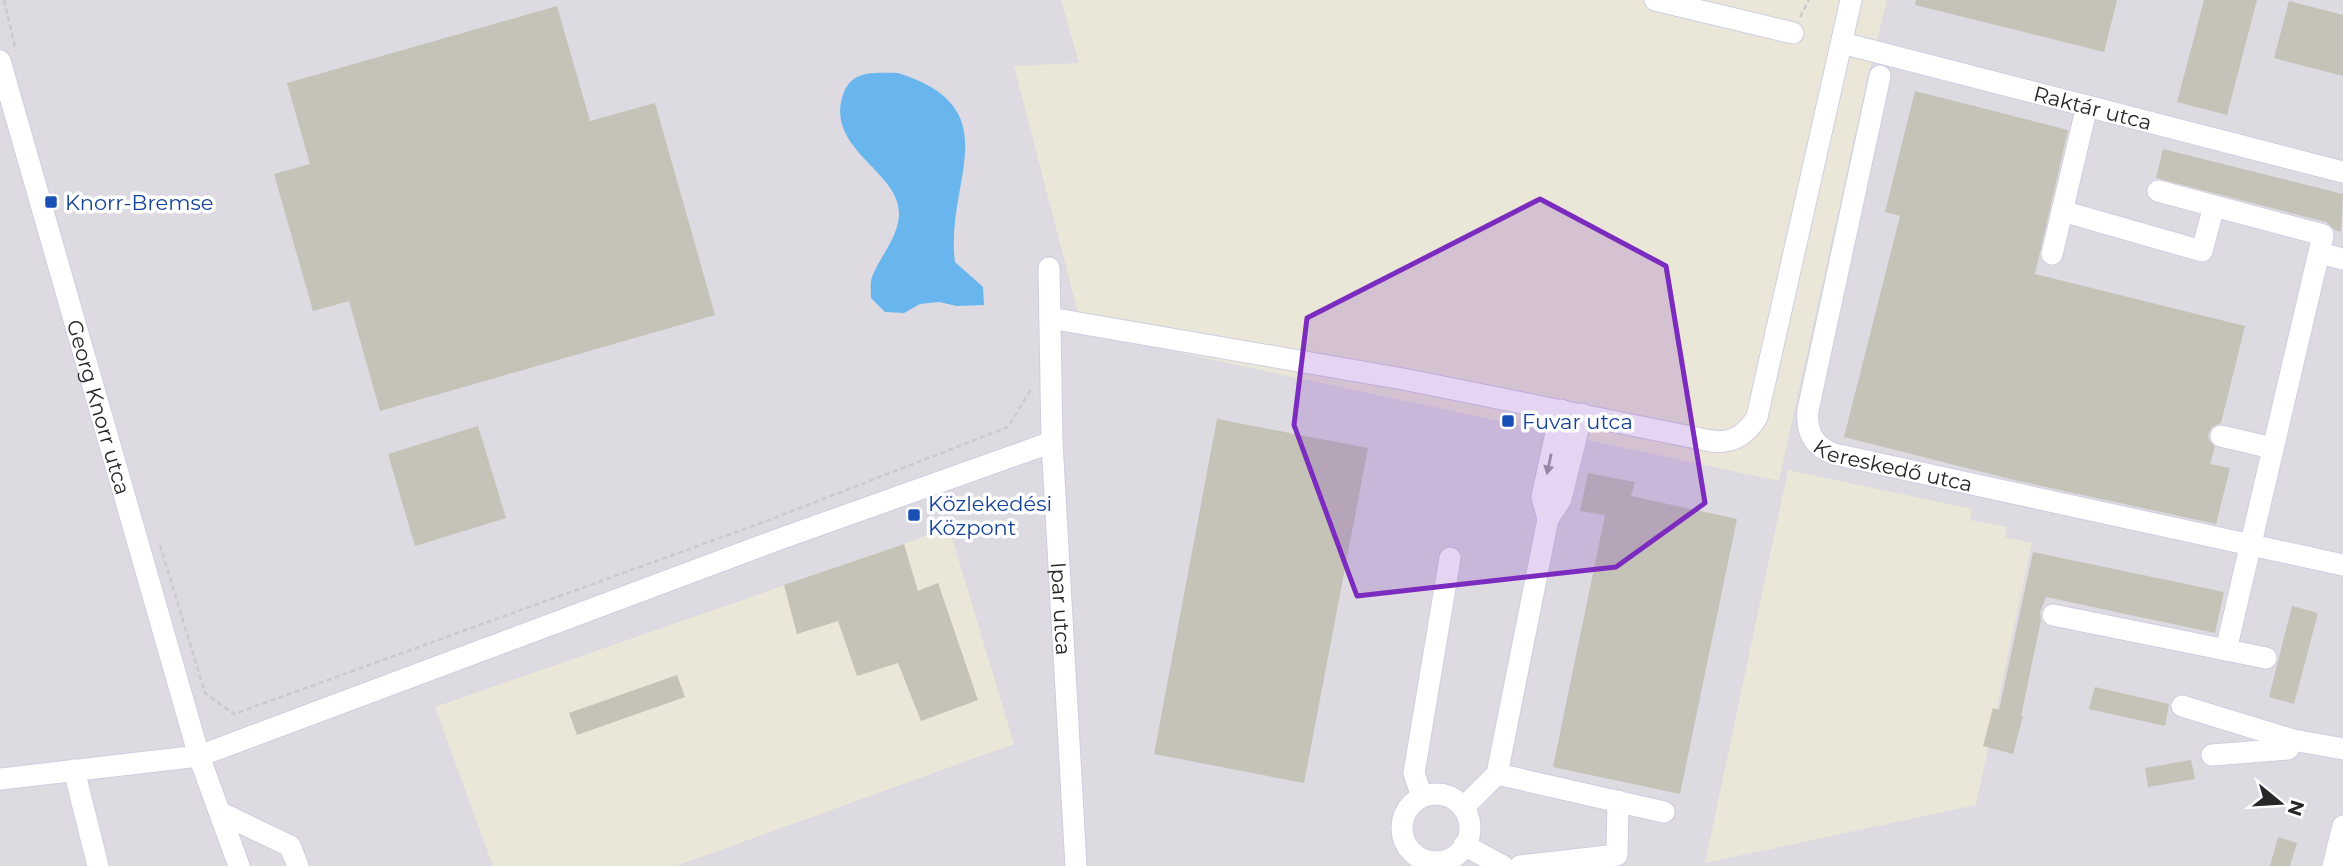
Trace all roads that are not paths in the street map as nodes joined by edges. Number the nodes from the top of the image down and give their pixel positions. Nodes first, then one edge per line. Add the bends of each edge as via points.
1 (1655, 0) edge
2 (1851, 0) edge
3 (1793, 33) dead end
4 (1842, 43) junction
5 (8, 57) edge
6 (1880, 76) dead end
7 (2087, 106) junction
8 (2343, 173) edge
9 (2158, 191) dead end
10 (2214, 206) junction
11 (2062, 211) junction
12 (2319, 253) junction
13 (2052, 254) dead end
14 (2343, 259) edge
15 (1049, 268) dead end
16 (1050, 318) junction
17 (1561, 410) junction
18 (1582, 414) junction
19 (2221, 436) dead end
20 (1052, 442) junction
21 (2272, 448) junction
22 (1548, 519) junction
23 (2251, 544) junction
24 (1450, 558) dead end
25 (2343, 565) edge
26 (2053, 615) dead end
27 (2226, 650) junction
28 (2266, 658) dead end
29 (2182, 706) dead end
30 (2293, 740) junction
31 (2343, 749) edge
32 (2212, 755) dead end
33 (199, 756) junction
34 (74, 770) junction
35 (1497, 774) junction
36 (0, 779) edge
37 (1422, 797) junction
38 (1618, 801) junction
39 (1463, 808) junction
40 (1664, 812) dead end
41 (221, 813) junction
42 (2343, 826) edge
43 (1464, 845) junction
44 (1426, 863) edge
45 (98, 866) edge
46 (239, 866) edge
47 (298, 866) edge
48 (1076, 866) edge
49 (1503, 866) edge
50 (1520, 866) edge
51 (2334, 866) edge

1 - 3 street
2 - 4 street
4 - 7 street, Raktár utca
4 - 18 street via 1757,417 1751,427 1733,440 1721,442
5 - 33 street, Georg Knorr utca
6 - 23 street, Kereskedő utca via 1808,410 1807,423 1816,444 1834,454
7 - 8 street, Raktár utca
7 - 11 street
9 - 10 street
10 - 11 street via 2202,251
10 - 12 street via 2323,235
11 - 13 street
12 - 14 street
12 - 21 street
15 - 16 street, Ipar utca
16 - 17 street
16 - 20 street, Ipar utca
17 - 18 street
17 -> 22 street via 1542,497
18 - 22 street via 1561,499
19 - 21 street
20 - 33 street
20 - 48 street, Ipar utca
21 - 23 street
22 - 35 street
23 - 25 street, Kereskedő utca
23 - 27 street
24 - 37 street via 1414,773
26 - 27 street
27 - 28 street
29 - 30 street
30 - 31 street
30 - 32 street via 2288,749
33 - 34 street
33 - 41 street, Georg Knorr utca
34 - 36 street
34 - 45 street
35 - 38 street
35 - 39 street
37 - 39 street via 1444,795
37 - 44 street via 1406,812 1402,827 1409,848
38 - 40 street
38 - 50 street via 1617,855
39 - 43 street via 1469,829
41 - 46 street, Georg Knorr utca
41 - 47 street via 290,846
42 - 51 street
43 - 44 street via 1448,859
43 - 49 street

